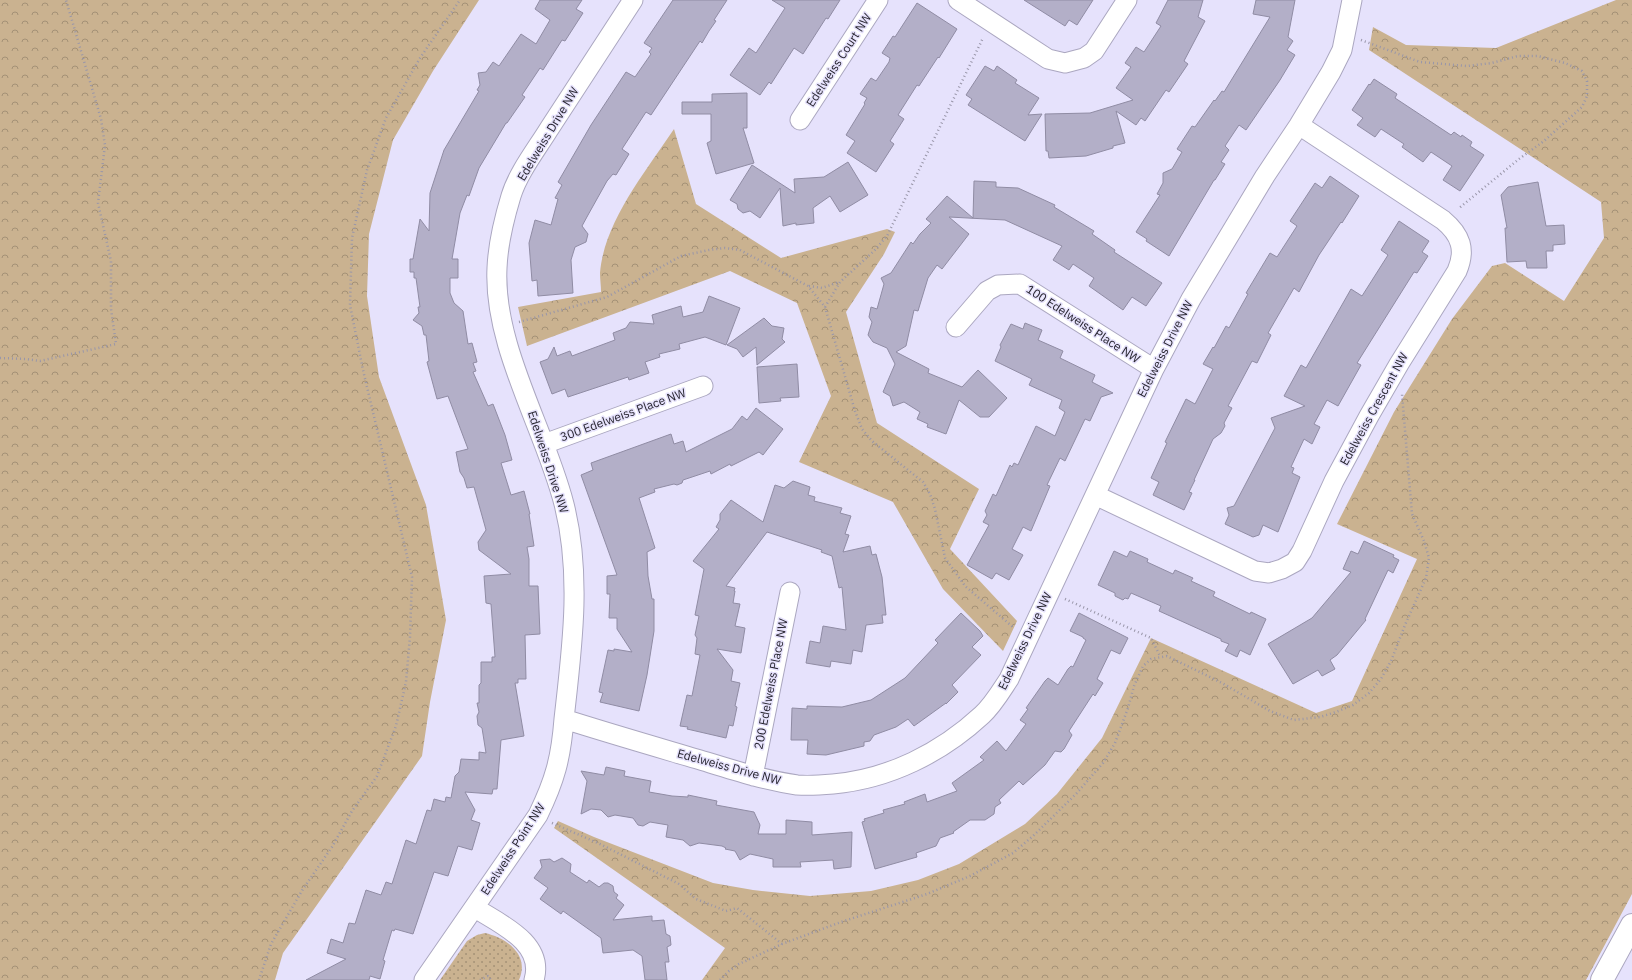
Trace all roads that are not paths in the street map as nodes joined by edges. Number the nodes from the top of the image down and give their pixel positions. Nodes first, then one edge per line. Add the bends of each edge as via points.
1 (633, 0) edge
2 (878, 0) edge
3 (958, 0) edge
4 (1127, 0) edge
5 (1352, 0) edge
6 (800, 120) dead end
7 (1299, 125) junction
8 (956, 327) dead end
9 (1154, 369) junction
10 (703, 386) dead end
11 (544, 444) junction
12 (1095, 495) junction
13 (790, 592) dead end
14 (564, 719) junction
15 (753, 776) junction
16 (475, 908) junction
17 (1632, 925) edge
18 (424, 980) edge
19 (534, 980) edge
20 (1602, 980) edge

1 - 11 street, Edelweiss Drive NW via 527,164 512,194 500,239 497,269 503,324 513,362
2 - 6 street, Edelweiss Court NW
3 - 4 street via 1048,59 1066,63 1084,58 1094,50
5 - 7 street, Edelweiss Drive NW via 1342,50
7 - 9 street, Edelweiss Drive NW via 1218,252
7 - 12 street, Edelweiss Crescent NW via 1453,228 1459,237 1462,251 1457,271 1369,416 1295,562 1269,573 1255,571
8 - 9 street, 100 Edelweiss Place NW via 986,290 998,285 1020,284
9 - 12 street, Edelweiss Drive NW
10 - 11 street, 300 Edelweiss Place NW
11 - 14 street, Edelweiss Drive NW via 564,505 573,572 573,642
12 - 15 street, Edelweiss Drive NW via 1009,679 983,715 917,761 887,773 850,782 798,785
13 - 15 street, 200 Edelweiss Place NW
14 - 15 street, Edelweiss Drive NW
14 - 16 street, Edelweiss Point NW via 561,750 551,789 538,815
16 - 18 street, Edelweiss Point NW
16 - 19 street, Edelweiss Point NW via 526,943 533,952 536,966
17 - 20 main road

